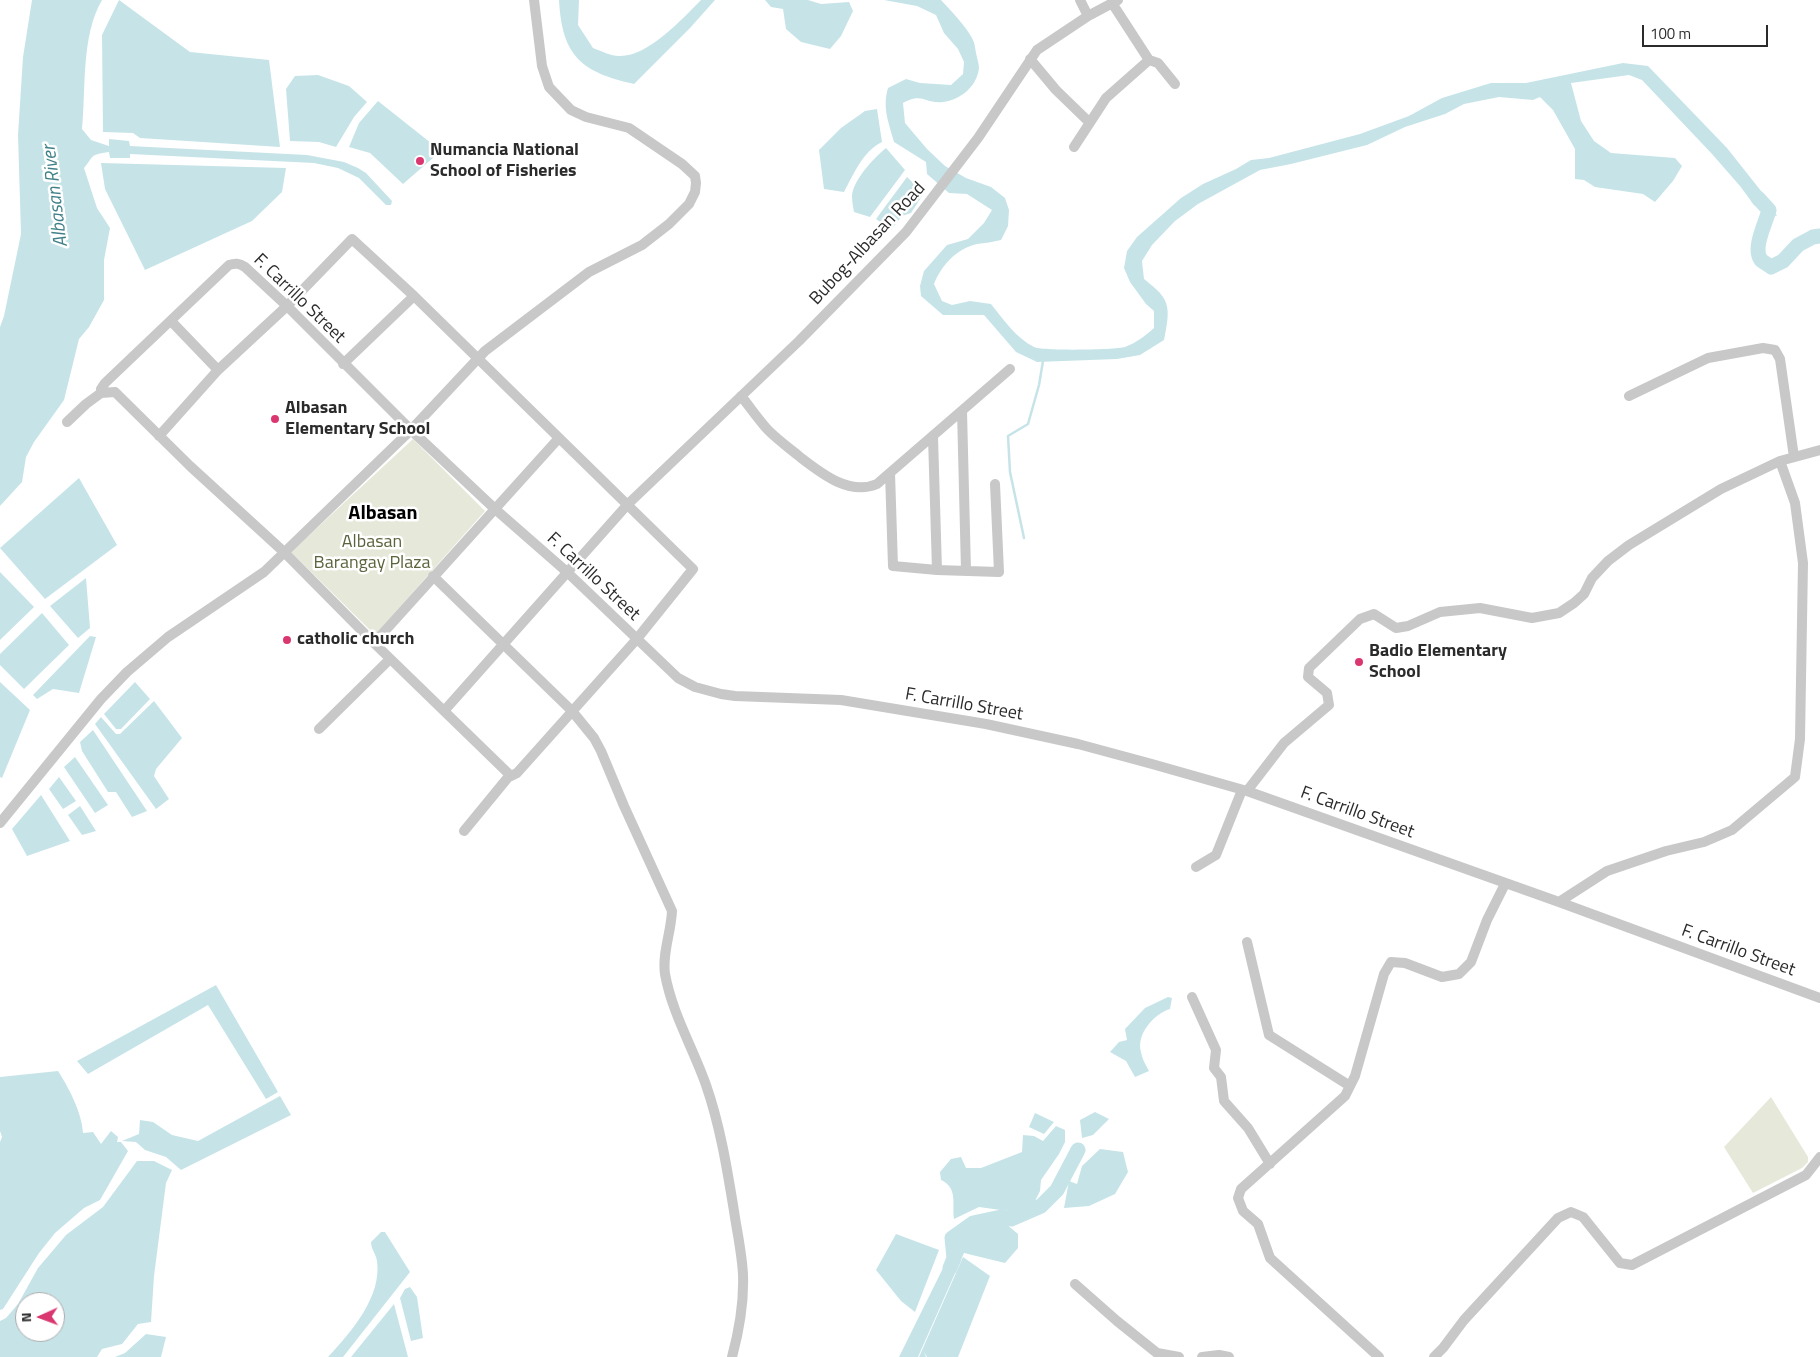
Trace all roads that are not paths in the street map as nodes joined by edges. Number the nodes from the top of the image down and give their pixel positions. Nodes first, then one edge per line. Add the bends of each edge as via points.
1 (534, 0) edge
2 (1080, 0) edge
3 (1115, 2) edge
4 (1088, 16) junction
5 (1030, 59) junction
6 (1149, 60) junction
7 (1175, 84) dead end
8 (1089, 122) junction
9 (1074, 147) dead end
10 (414, 296) junction
11 (287, 306) junction
12 (171, 320) junction
13 (477, 359) junction
14 (343, 364) junction
15 (1010, 369) dead end
16 (218, 370) junction
17 (101, 393) junction
18 (741, 396) junction
19 (1629, 396) dead end
20 (962, 411) junction
21 (67, 422) dead end
22 (411, 430) junction
23 (159, 436) junction
24 (933, 437) junction
25 (559, 438) junction
26 (1820, 450) edge
27 (1794, 457) junction
28 (1780, 461) junction
29 (890, 473) junction
30 (996, 484) dead end
31 (628, 504) junction
32 (495, 509) junction
33 (284, 552) junction
34 (937, 570) junction
35 (966, 571) junction
36 (567, 572) junction
37 (433, 576) junction
38 (636, 640) junction
39 (374, 643) junction
40 (503, 644) junction
41 (390, 659) junction
42 (444, 711) junction
43 (572, 711) junction
44 (319, 729) dead end
45 (510, 775) junction
46 (1244, 790) junction
47 (0, 823) edge
48 (464, 831) dead end
49 (1196, 866) dead end
50 (1505, 884) junction
51 (1559, 902) junction
52 (1248, 942) dead end
53 (1192, 997) dead end
54 (1820, 998) edge
55 (1350, 1086) junction
56 (1820, 1157) edge
57 (1270, 1164) junction
58 (1075, 1284) dead end
59 (1447, 1353) edge
60 (732, 1357) edge
61 (1179, 1357) edge
62 (1202, 1357) edge
63 (1229, 1357) edge
64 (1380, 1357) edge
65 (1434, 1357) edge

1 - 13 street via 542,66 549,87 571,110 629,128 682,164 695,176 695,192 682,213 642,245 589,272
2 - 4 street
3 - 4 street, Bubog-Albasan Road
3 - 6 street
4 - 5 street, Bubog-Albasan Road via 1037,50
5 - 8 street
5 - 18 street, Bubog-Albasan Road via 978,138 906,232
6 - 7 street via 1158,63
6 - 8 street via 1106,98
8 - 9 street
10 - 11 street via 352,239
10 - 13 street
10 - 14 street
11 - 12 street, F. Carrillo Street via 235,263
11 - 14 street, F. Carrillo Street
11 - 16 street
12 - 16 street
12 - 17 street via 105,383
13 - 22 street
13 - 25 street
14 - 22 street, F. Carrillo Street
15 - 20 street
16 - 23 street
17 - 21 street
17 - 23 street via 115,392
18 - 29 street via 780,443 835,481 852,486 870,486
18 - 31 street, Bubog-Albasan Road
19 - 27 street via 1708,358 1763,348 1775,350 1780,359
20 - 24 street
20 - 35 street
22 - 32 street, F. Carrillo Street
22 - 33 street
23 - 33 street
24 - 29 street
24 - 34 street
25 - 31 street
25 - 32 street
26 - 27 street
27 - 28 street
28 - 46 street via 1721,489 1628,546 1592,578 1584,594 1559,612 1532,618 1480,608 1440,612 1396,628 1374,614 1360,619 1309,668 1308,676 1327,693 1329,705 1284,743
28 - 51 street via 1794,503 1803,563 1800,739 1795,777 1732,830 1704,842 1607,870
29 - 34 street via 893,566
30 - 35 street via 998,572
31 - 36 street, Bubog-Albasan Road
31 - 38 street via 693,569
32 - 36 street, F. Carrillo Street
32 - 37 street
33 - 39 street
33 - 47 street via 264,572 168,637 127,672
34 - 35 street
36 - 38 street, F. Carrillo Street
36 - 40 street, Bubog-Albasan Road
37 - 39 street
37 - 40 street
38 - 43 street
38 - 46 street, F. Carrillo Street via 678,678 720,694 841,700 986,724 1087,747
39 - 41 street
40 - 42 street, Bubog-Albasan Road
40 - 43 street
41 - 42 street
41 - 44 street
42 - 45 street
43 - 45 street via 517,773
43 - 60 street via 601,751 672,911 664,956 665,975 706,1086 726,1161 738,1235 743,1275 741,1311
45 - 48 street
46 - 49 street via 1216,855
46 - 50 street, F. Carrillo Street
50 - 51 street, F. Carrillo Street
50 - 55 street via 1471,962 1459,974 1442,977 1405,963 1391,962 1384,974
51 - 54 street, F. Carrillo Street
52 - 55 street via 1269,1035
53 - 57 street via 1216,1050 1214,1068 1221,1077 1224,1101 1248,1128
55 - 57 street via 1345,1096
56 - 59 street via 1806,1175 1632,1265 1620,1263 1583,1216 1572,1212 1558,1218 1464,1320
57 - 64 street via 1241,1189 1238,1198 1243,1211 1258,1224 1270,1258
58 - 61 street via 1157,1353
59 - 65 street
62 - 63 street

